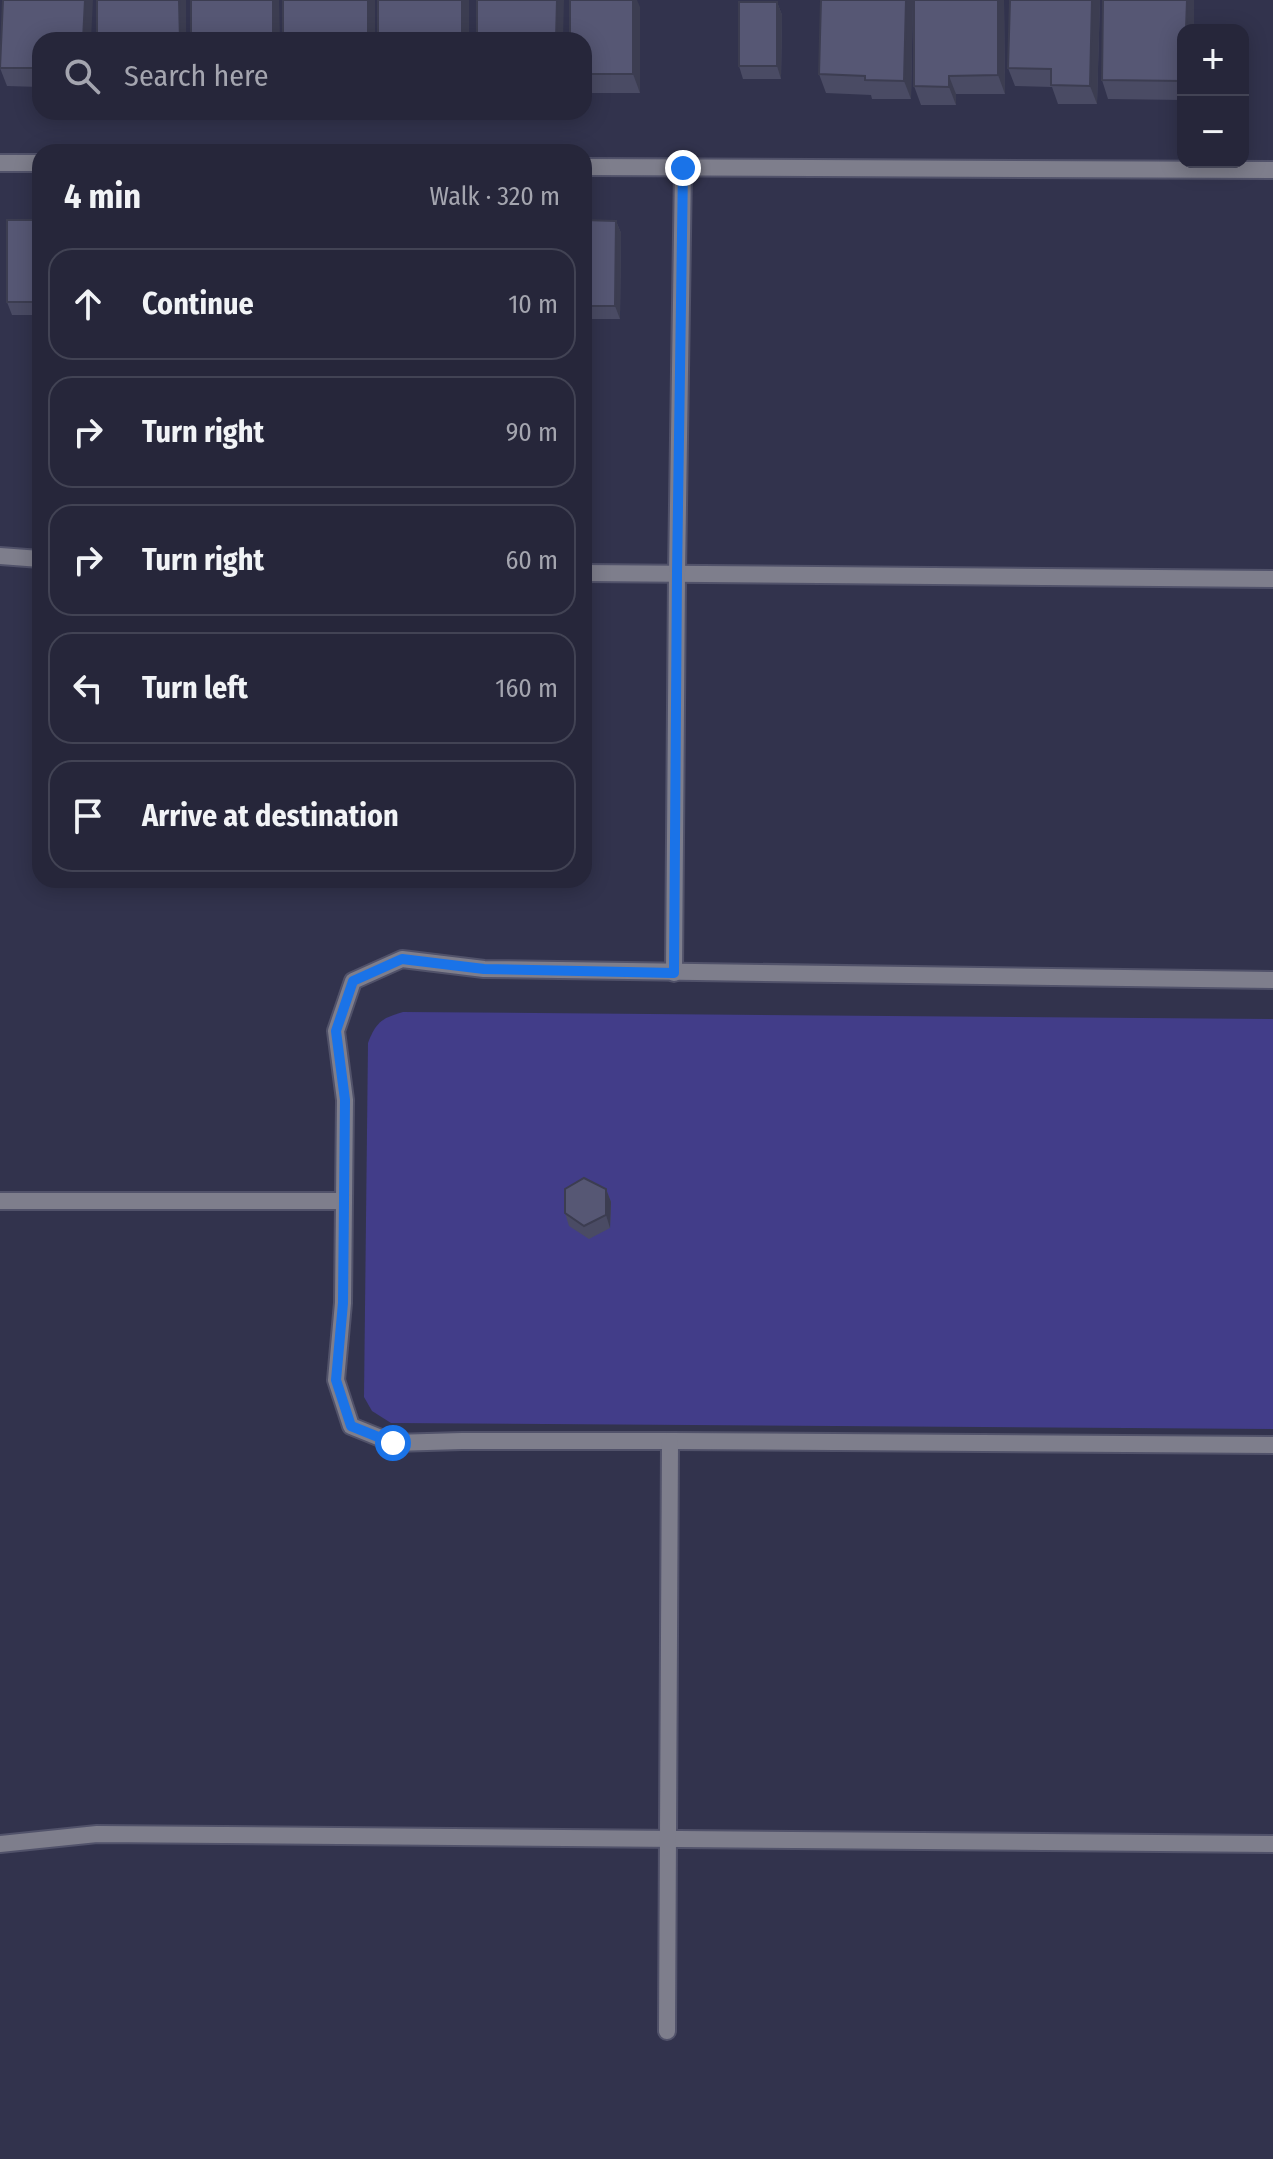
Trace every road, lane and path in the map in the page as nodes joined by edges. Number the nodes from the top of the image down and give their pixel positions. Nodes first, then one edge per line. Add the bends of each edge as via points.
1 (0, 163) edge
2 (32, 163) edge
3 (592, 167) edge
4 (683, 168) junction
5 (1273, 170) edge
6 (0, 556) edge
7 (32, 558) edge
8 (592, 573) edge
9 (677, 573) junction
10 (1273, 579) edge
11 (674, 973) junction
12 (1273, 980) edge
13 (0, 1201) edge
14 (344, 1201) junction
15 (670, 1441) junction
16 (1273, 1445) edge
17 (667, 1839) junction
18 (0, 1844) edge
19 (1273, 1844) edge
20 (667, 2031) dead end

1 - 2 street
3 - 4 street
4 - 5 street
4 - 9 street
6 - 7 street
8 - 9 street
9 - 10 street
9 - 11 street
11 - 12 street
11 - 14 street via 484,969 402,959 353,981 336,1031 345,1100
13 - 14 street
14 - 15 street via 336,1380 351,1426 393,1443
15 - 16 street
15 - 17 street
17 - 18 street via 97,1834
17 - 19 street
17 - 20 street

